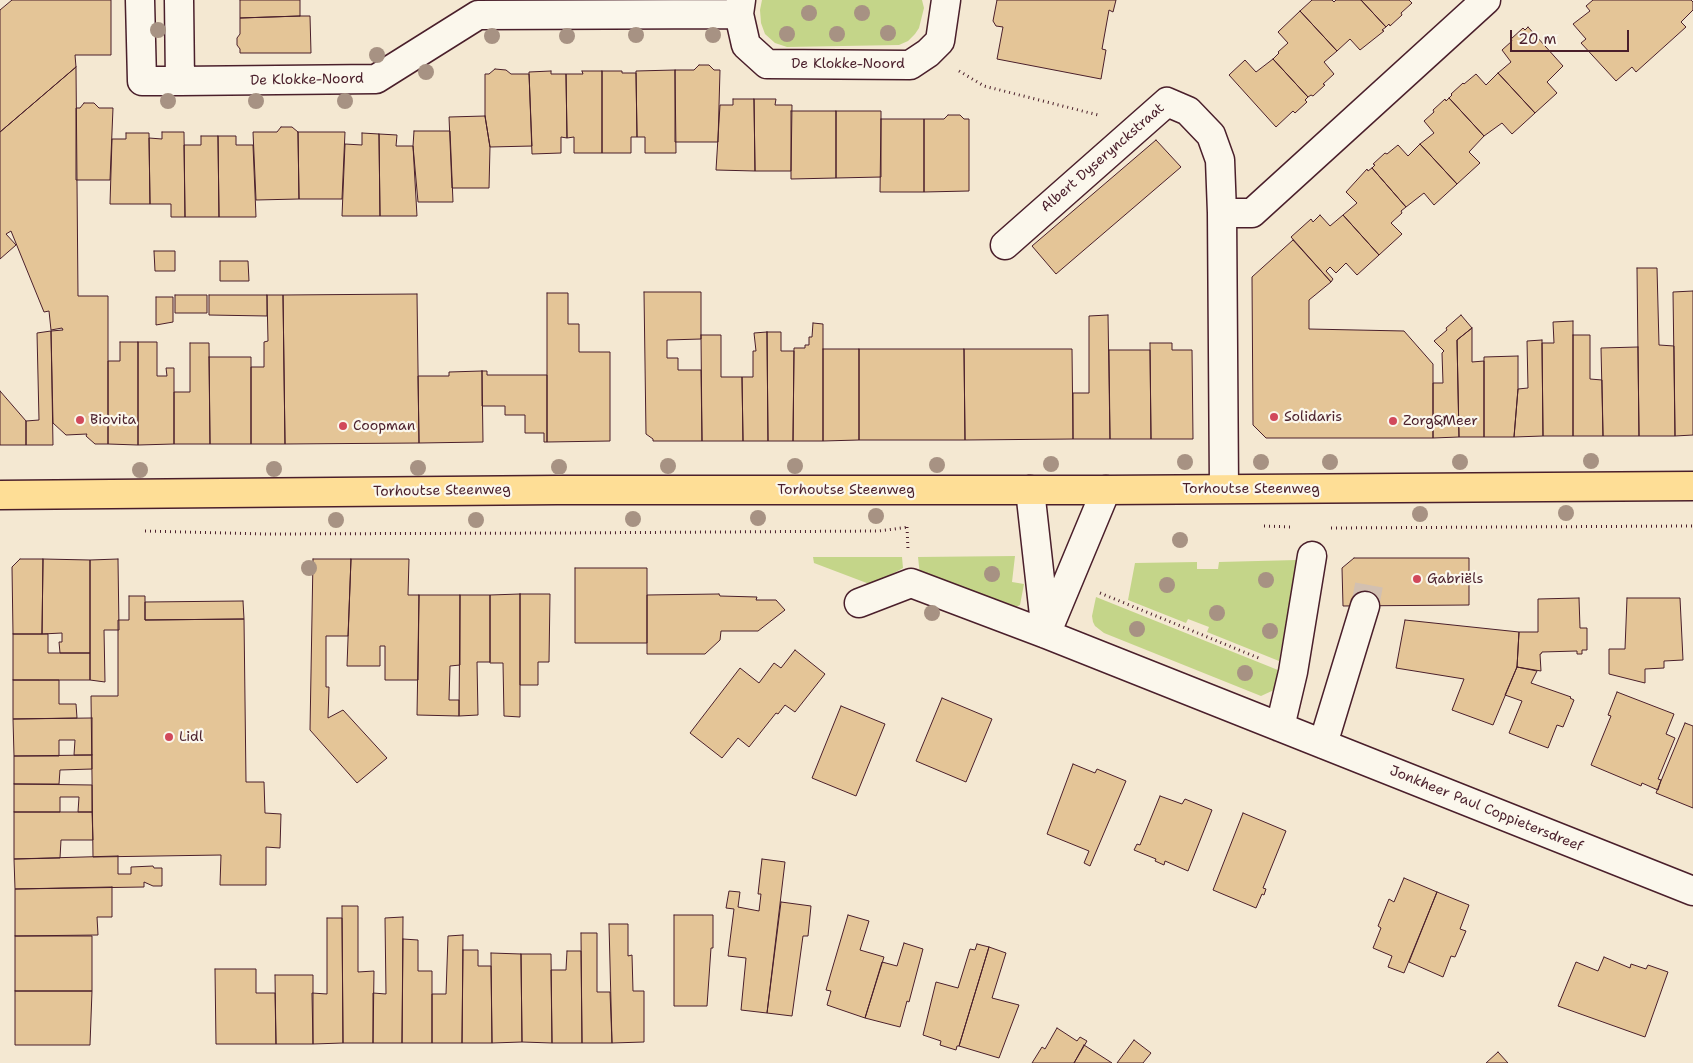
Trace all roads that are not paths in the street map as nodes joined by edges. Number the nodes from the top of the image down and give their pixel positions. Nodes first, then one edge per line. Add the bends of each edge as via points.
1 (140, 0) edge
2 (179, 0) edge
3 (946, 0) edge
4 (1486, 0) edge
5 (536, 7) edge
6 (740, 7) edge
7 (180, 81) junction
8 (1222, 213) junction
9 (1004, 245) dead end
10 (1693, 486) edge
11 (1224, 488) junction
12 (1030, 490) junction
13 (1106, 490) junction
14 (0, 495) edge
15 (1312, 556) dead end
16 (859, 603) dead end
17 (1365, 606) tunnel mouth
18 (1046, 634) junction
19 (1280, 727) junction
20 (1323, 744) junction
21 (1693, 891) edge

1 - 7 street, De Klokke-Noord via 142,82
2 - 7 street
3 - 6 street, De Klokke-Noord via 940,41 910,65 767,64 746,45
4 - 8 street via 1252,213
5 - 6 street, De Klokke-Noord
5 - 7 street, De Klokke-Noord via 478,15 376,79
8 - 9 street, Albert Dyserynckstraat via 1220,160 1211,134 1188,111 1168,102
8 - 11 street, Albert Dyserynckstraat
10 - 11 main road, Torhoutse Steenweg
11 - 13 main road, Torhoutse Steenweg
12 - 13 main road, Torhoutse Steenweg
12 - 14 main road, Torhoutse Steenweg
12 - 18 street
13 - 18 street
15 - 19 street via 1293,672
16 - 18 street, Jonkheer Paul Coppietersdreef via 911,583
17 - 20 street
18 - 19 street, Jonkheer Paul Coppietersdreef
19 - 20 street, Jonkheer Paul Coppietersdreef
20 - 21 street, Jonkheer Paul Coppietersdreef

